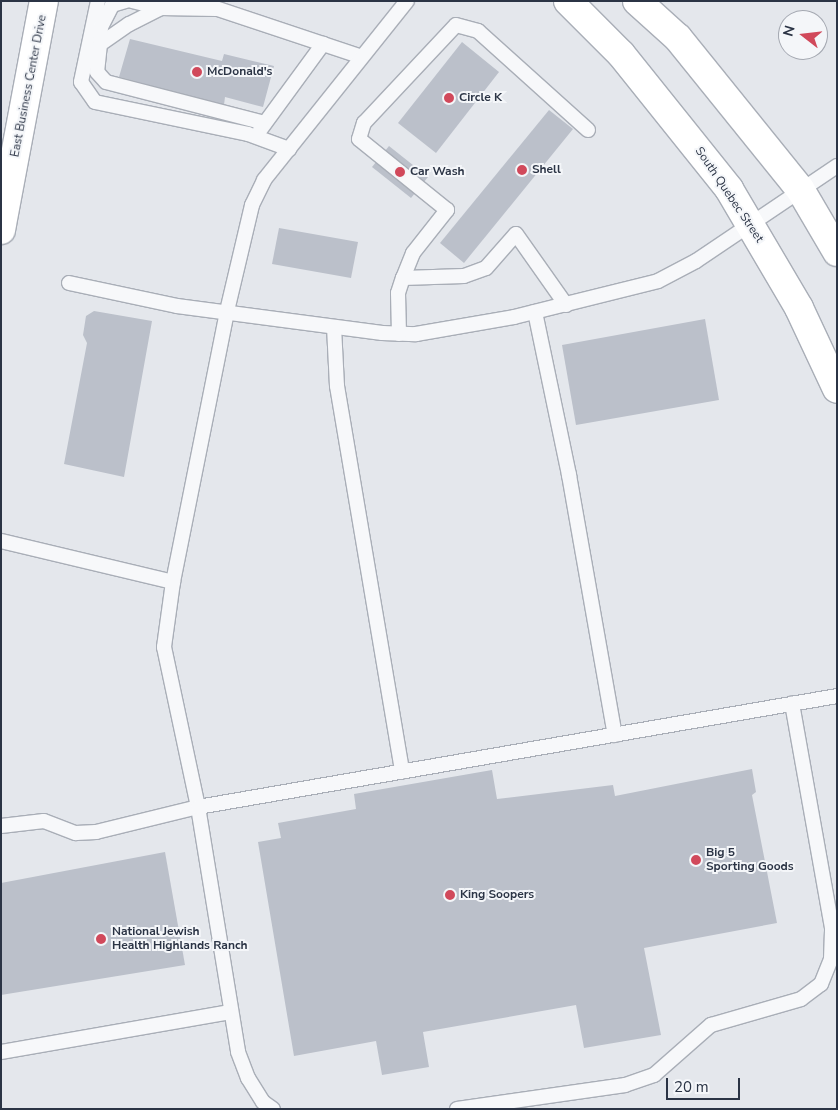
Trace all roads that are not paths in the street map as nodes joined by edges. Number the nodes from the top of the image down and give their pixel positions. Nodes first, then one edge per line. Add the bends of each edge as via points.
1 (44, 1) edge
2 (98, 1) edge
3 (126, 1) edge
4 (132, 1) edge
5 (193, 1) edge
6 (407, 1) edge
7 (568, 1) edge
8 (636, 1) edge
9 (161, 8) junction
10 (216, 8) junction
11 (100, 44) junction
12 (323, 44) junction
13 (362, 57) junction
14 (265, 123) junction
15 (588, 130) dead end
16 (255, 136) junction
17 (289, 149) junction
18 (8, 162) edge
19 (837, 166) edge
20 (800, 189) junction
21 (750, 224) junction
22 (1, 230) edge
23 (837, 252) edge
24 (403, 278) junction
25 (69, 283) dead end
26 (566, 305) junction
27 (226, 311) junction
28 (535, 312) junction
29 (334, 327) junction
30 (399, 334) junction
31 (837, 389) edge
32 (1, 541) edge
33 (173, 582) junction
34 (837, 696) edge
35 (792, 704) junction
36 (616, 735) junction
37 (402, 772) junction
38 (198, 807) junction
39 (1, 826) edge
40 (231, 1012) junction
41 (1, 1052) edge
42 (273, 1109) edge
43 (457, 1109) edge

1 - 18 main road, East Business Center Drive
2 - 16 lane via 81,82 95,102
3 - 11 lane via 112,5 101,27
4 - 9 lane
5 - 10 lane
6 - 13 lane
7 - 21 main road, South Quebec Street via 621,54 702,152
8 - 20 main road via 678,38
9 - 10 lane
9 - 11 lane
10 - 12 lane
11 - 14 lane via 98,72 106,82
12 - 13 lane
12 - 14 lane
13 - 17 lane
14 - 16 lane
15 - 24 lane via 478,31 456,25 360,131 359,139 447,210 413,254
16 - 17 lane
17 - 27 lane via 264,180 252,205
18 - 22 main road, East Business Center Drive
19 - 20 lane
20 - 21 lane
20 - 23 main road
21 - 26 lane via 696,261 658,281
21 - 31 main road, South Quebec Street via 799,308
24 - 26 lane via 472,273 486,268 516,234
24 - 30 lane via 398,293
25 - 27 lane via 176,306
26 - 28 lane
27 - 29 lane
27 - 33 lane
28 - 30 lane via 416,334
28 - 36 lane via 569,475
29 - 30 lane
29 - 37 lane via 337,386
32 - 33 lane
33 - 38 lane via 164,647
34 - 35 lane
35 - 36 lane
35 - 43 lane via 832,928 831,959 821,984 802,999 711,1025 654,1076 625,1085
36 - 37 lane
37 - 38 lane
38 - 39 lane via 96,832 76,832 44,821
38 - 40 lane
40 - 41 lane
40 - 42 lane via 238,1052 248,1078 263,1102

